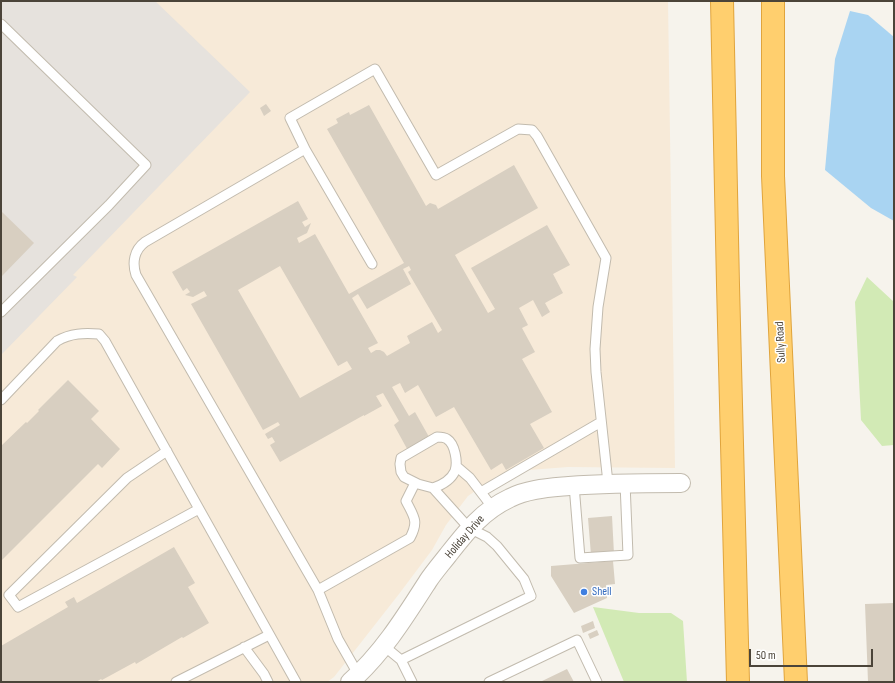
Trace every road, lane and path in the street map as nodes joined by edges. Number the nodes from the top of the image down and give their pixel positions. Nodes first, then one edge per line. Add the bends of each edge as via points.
1 (722, 1) edge
2 (773, 1) edge
3 (1, 24) edge
4 (305, 149) junction
5 (372, 264) dead end
6 (1, 312) edge
7 (1, 400) edge
8 (601, 422) junction
9 (167, 451) junction
10 (456, 466) junction
11 (415, 482) junction
12 (616, 483) junction
13 (681, 483) dead end
14 (574, 485) junction
15 (433, 488) junction
16 (481, 492) junction
17 (493, 508) junction
18 (199, 509) junction
19 (469, 528) junction
20 (318, 590) junction
21 (269, 635) junction
22 (384, 646) junction
23 (244, 647) junction
24 (401, 660) junction
25 (354, 678) edge
26 (176, 682) edge
27 (268, 682) edge
28 (296, 682) edge
29 (412, 682) edge
30 (489, 682) edge
31 (597, 682) edge
32 (738, 682) edge
33 (796, 682) edge

1 - 32 highway
2 - 33 highway, Sully Road via 773,176
3 - 6 lane via 146,165
4 - 5 lane
4 - 8 lane via 290,118 375,69 436,175 518,129 532,130 606,258 598,307 595,349
4 - 20 lane via 140,245 135,255 134,268
7 - 9 lane via 57,341 81,333 99,334
8 - 12 lane
8 - 16 lane
9 - 18 lane
9 - 18 lane via 127,478 9,595 18,607
10 - 11 lane via 456,454 451,443 447,439 437,437 401,458 401,472 404,477
10 - 15 lane via 447,482
10 - 16 lane
11 - 15 lane
11 - 20 lane via 406,501 416,521 410,538
12 - 13 street, Holiday Drive
12 - 14 street, Holiday Drive
12 - 14 lane via 628,555 580,558
14 - 17 street, Holiday Drive via 526,491
15 - 19 lane
16 - 17 lane
17 - 19 street, Holiday Drive
18 - 21 lane
19 - 22 street, Holiday Drive via 428,581
19 - 24 lane via 487,537 497,546 524,579 531,596
20 - 25 lane
21 - 23 lane
21 - 28 lane
22 - 24 lane
22 - 25 street, Holiday Drive
23 - 26 lane
23 - 27 lane
24 - 29 lane
30 - 31 lane via 577,640

